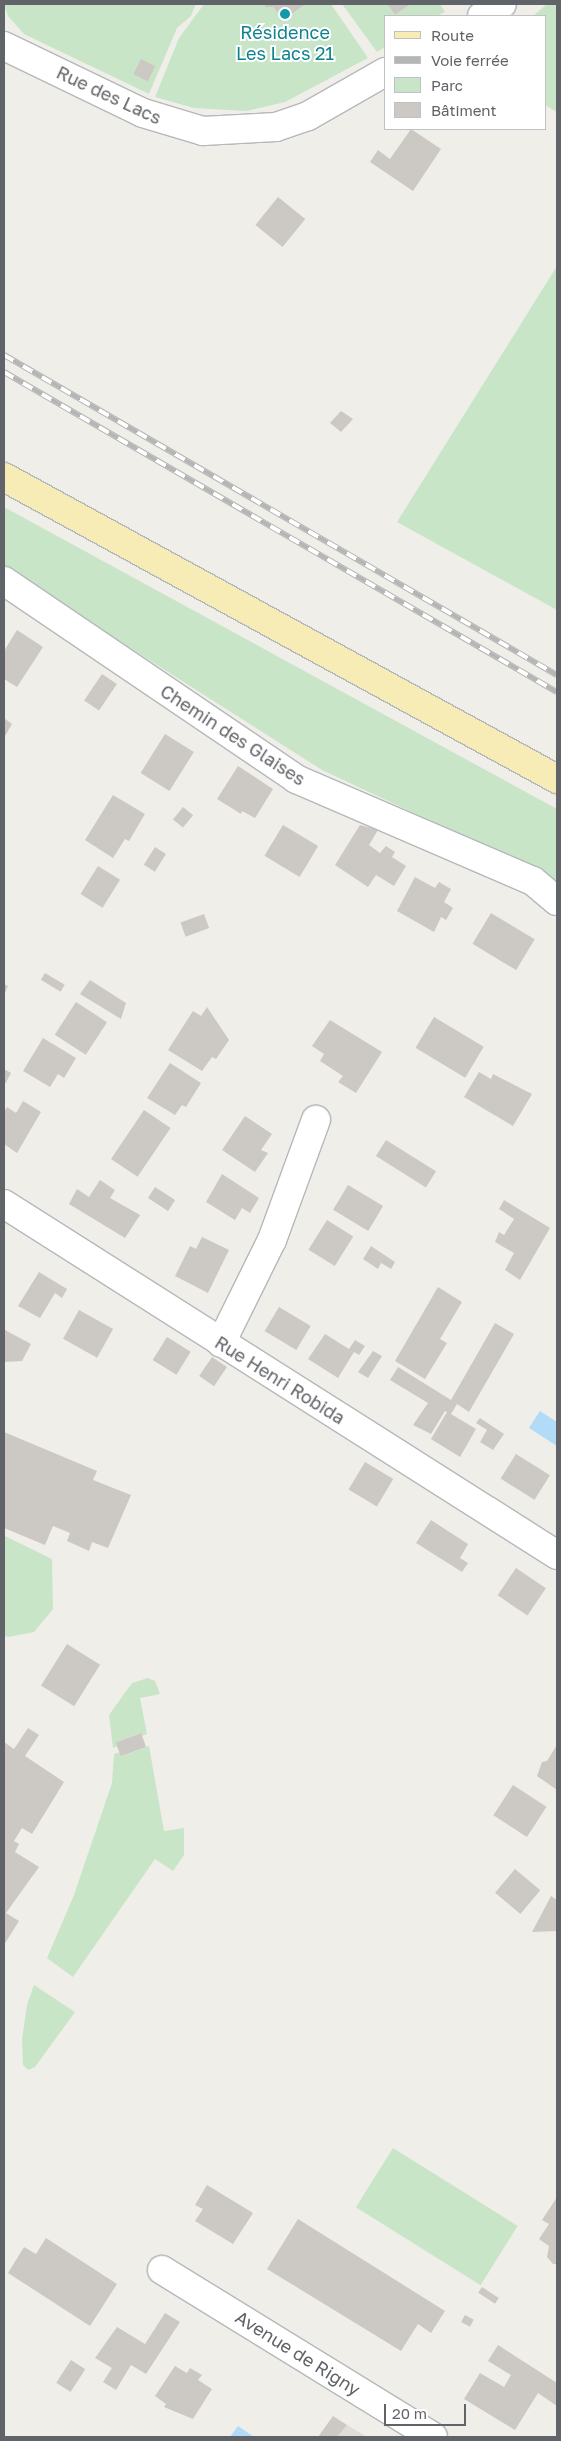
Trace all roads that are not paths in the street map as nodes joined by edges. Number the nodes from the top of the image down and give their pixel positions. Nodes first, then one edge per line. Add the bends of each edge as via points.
1 (502, 4) edge
2 (484, 15) edge
3 (4, 46) edge
4 (384, 73) edge
5 (4, 477) edge
6 (4, 581) edge
7 (557, 779) edge
8 (557, 901) edge
9 (316, 1120) dead end
10 (4, 1204) edge
11 (221, 1343) junction
12 (557, 1555) edge
13 (162, 2270) dead end
14 (433, 2437) edge

1 - 2 street
3 - 4 street, Rue des Lacs via 143,113 203,130 240,131 276,127 308,116
5 - 7 main road
6 - 8 street, Chemin des Glaises via 296,779 532,881
9 - 11 street via 272,1240
10 - 11 street, Rue Henri Robida
11 - 12 street, Rue Henri Robida
13 - 14 street, Avenue de Rigny

